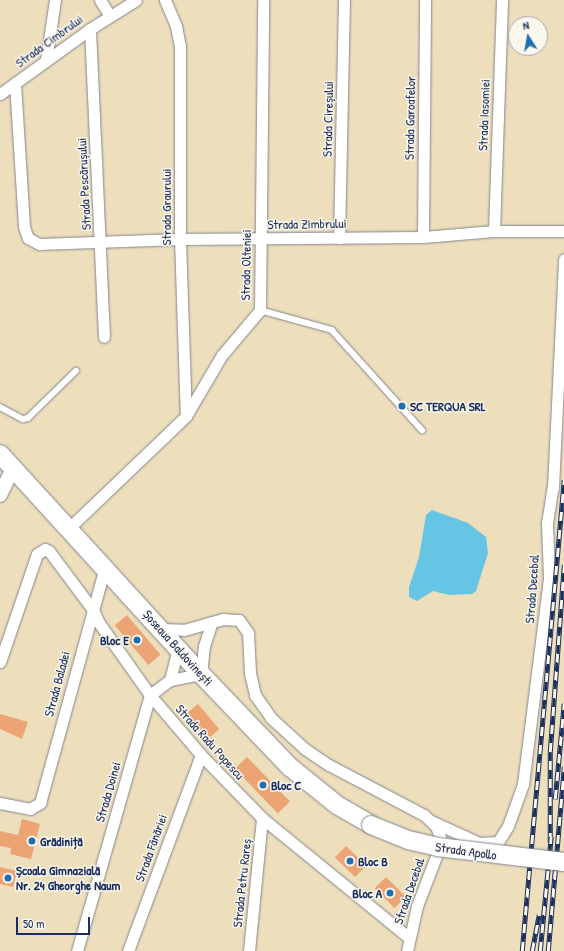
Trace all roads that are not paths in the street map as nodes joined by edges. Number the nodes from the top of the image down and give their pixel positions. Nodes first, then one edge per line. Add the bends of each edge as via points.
1 (55, 0) edge
2 (100, 0) edge
3 (136, 0) edge
4 (165, 0) edge
5 (263, 0) edge
6 (344, 0) edge
7 (426, 0) edge
8 (502, 0) edge
9 (110, 16) junction
10 (90, 29) junction
11 (46, 60) junction
12 (15, 83) junction
13 (0, 94) edge
14 (494, 231) junction
15 (564, 231) edge
16 (423, 237) junction
17 (339, 238) junction
18 (180, 239) junction
19 (261, 239) junction
20 (101, 242) junction
21 (564, 259) edge
22 (260, 310) junction
23 (104, 338) dead end
24 (76, 371) dead end
25 (0, 407) edge
26 (186, 416) junction
27 (422, 430) dead end
28 (0, 454) edge
29 (13, 468) junction
30 (0, 495) edge
31 (69, 528) junction
32 (105, 567) junction
33 (93, 610) junction
34 (212, 622) junction
35 (161, 629) junction
36 (178, 648) junction
37 (0, 662) edge
38 (201, 674) junction
39 (170, 680) junction
40 (150, 695) junction
41 (201, 755) junction
42 (0, 803) edge
43 (262, 818) junction
44 (431, 821) junction
45 (372, 825) joint
46 (564, 862) edge
47 (408, 937) junction
48 (77, 951) edge
49 (128, 951) edge
50 (249, 951) edge
51 (407, 951) edge

1 - 11 street
2 - 9 street
3 - 9 street, Strada Cimbrului
4 - 18 street, Strada Graurului via 176,26 180,46
5 - 19 street, Strada Olteniei
6 - 17 street, Strada Cireșului
7 - 16 street, Strada Garoafelor
8 - 14 street, Strada Iasomiei
9 - 10 street, Strada Cimbrului
10 - 11 street, Strada Cimbrului
10 - 20 street, Strada Pescărușului
11 - 12 street, Strada Cimbrului
12 - 13 street, Strada Cimbrului
12 - 20 street, Strada Zimbrului via 24,227 28,238 39,244
14 - 15 street, Strada Zimbrului
14 - 16 street, Strada Zimbrului
16 - 17 street, Strada Zimbrului
17 - 19 street, Strada Zimbrului
18 - 19 street, Strada Zimbrului
18 - 20 street, Strada Zimbrului
18 - 26 street, Strada Graurului
19 - 22 street, Strada Olteniei
20 - 23 street, Strada Pescărușului
21 - 44 street, Strada Decebal via 553,487 547,523 549,577 523,784 508,826 498,842 479,844
22 - 26 street, Strada Olteniei via 222,355
22 - 27 lane via 332,330
24 - 25 lane via 28,418 22,419
26 - 31 street, Strada Olteniei
28 - 29 main road, Șoseaua Baldovinești
29 - 30 street
29 - 31 main road, Șoseaua Baldovinești
31 - 32 main road, Șoseaua Baldovinești
32 - 33 street, Strada Baladei
32 - 35 main road, Șoseaua Baldovinești
33 - 37 street, Strada Radu Popescu via 45,548 37,554
33 - 40 street, Strada Radu Popescu via 99,623
33 - 42 street, Strada Baladei via 40,802 35,807 24,809
34 - 35 street, Strada Decebal via 184,630
34 - 38 street via 204,646
34 - 44 street, Strada Decebal via 230,618 244,625 248,633 250,673 256,695 282,730 329,765
35 - 36 main road, Șoseaua Baldovinești
36 - 38 main road, Șoseaua Baldovinești
36 - 39 street
38 - 39 street
38 - 45 main road, Șoseaua Baldovinești via 304,780 337,805
39 - 40 street
40 - 41 street, Strada Radu Popescu
40 - 48 street, Strada Doinei
41 - 43 street, Strada Radu Popescu
41 - 49 street, Strada Fânăriei
43 - 47 street, Strada Radu Popescu
43 - 50 street, Strada Petru Rareș
44 - 47 street, Strada Decebal via 439,831 440,846
45 - 46 main road, Strada Apollo, bridge via 408,840 447,849
47 - 51 street, Strada Decebal

